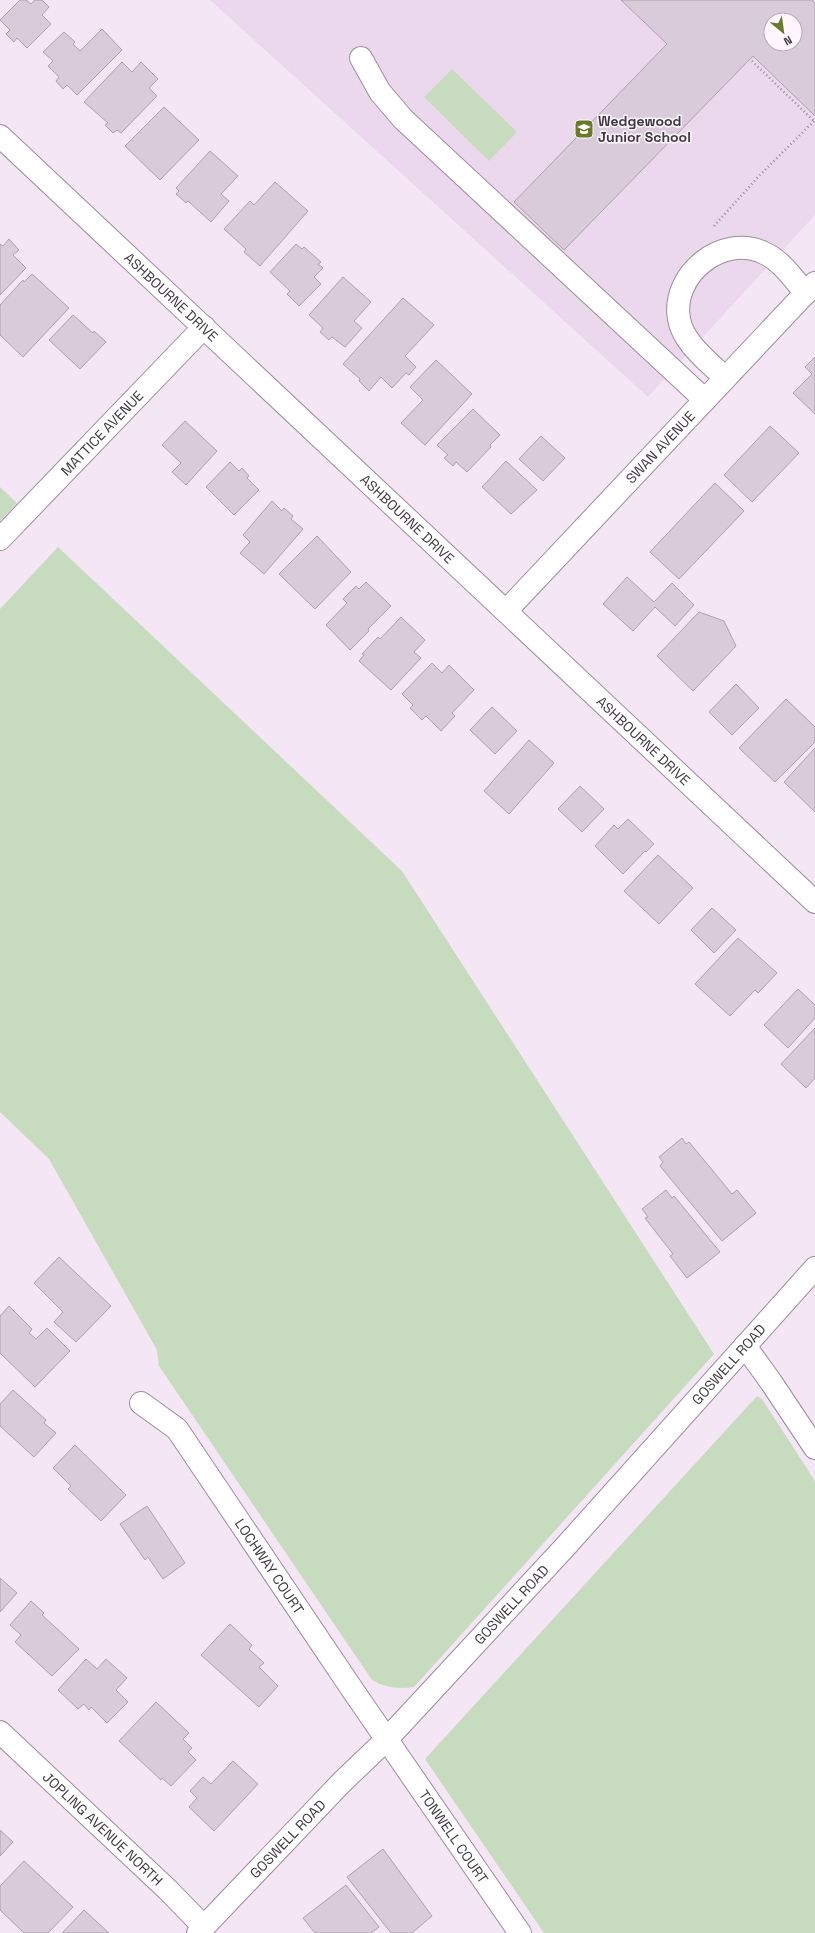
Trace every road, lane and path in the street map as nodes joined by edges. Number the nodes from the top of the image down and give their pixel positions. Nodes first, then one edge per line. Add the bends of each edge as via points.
1 (361, 58) dead end
2 (752, 61) dead end
3 (815, 121) edge
4 (0, 136) edge
5 (708, 258) junction
6 (810, 288) edge
7 (204, 327) junction
8 (725, 378) junction
9 (705, 400) junction
10 (0, 539) edge
11 (506, 611) junction
12 (815, 902) edge
13 (815, 1268) edge
14 (745, 1346) junction
15 (141, 1403) dead end
16 (815, 1448) edge
17 (0, 1732) edge
18 (387, 1739) junction
19 (201, 1930) edge
20 (520, 1933) edge

1 - 9 street via 380,92 403,118
2 - 3 path
3 - 5 path via 712,227
4 - 7 street, ASHBOURNE DRIVE
5 - 6 street via 731,249 752,249 765,253
5 - 8 street via 692,271 682,286 678,302 679,320 686,336
6 - 8 street, SWAN AVENUE
7 - 10 street, MATTICE AVENUE
7 - 11 street, ASHBOURNE DRIVE
8 - 9 street, SWAN AVENUE
9 - 11 street, SWAN AVENUE
11 - 12 street, ASHBOURNE DRIVE
13 - 14 street, GOSWELL ROAD
14 - 16 street
14 - 18 street, GOSWELL ROAD via 565,1547
15 - 18 street, LOCHWAY COURT via 177,1429
17 - 19 street, JOPLING AVENUE NORTH via 168,1890
18 - 19 street, GOSWELL ROAD via 342,1782
18 - 20 street, TONWELL COURT

